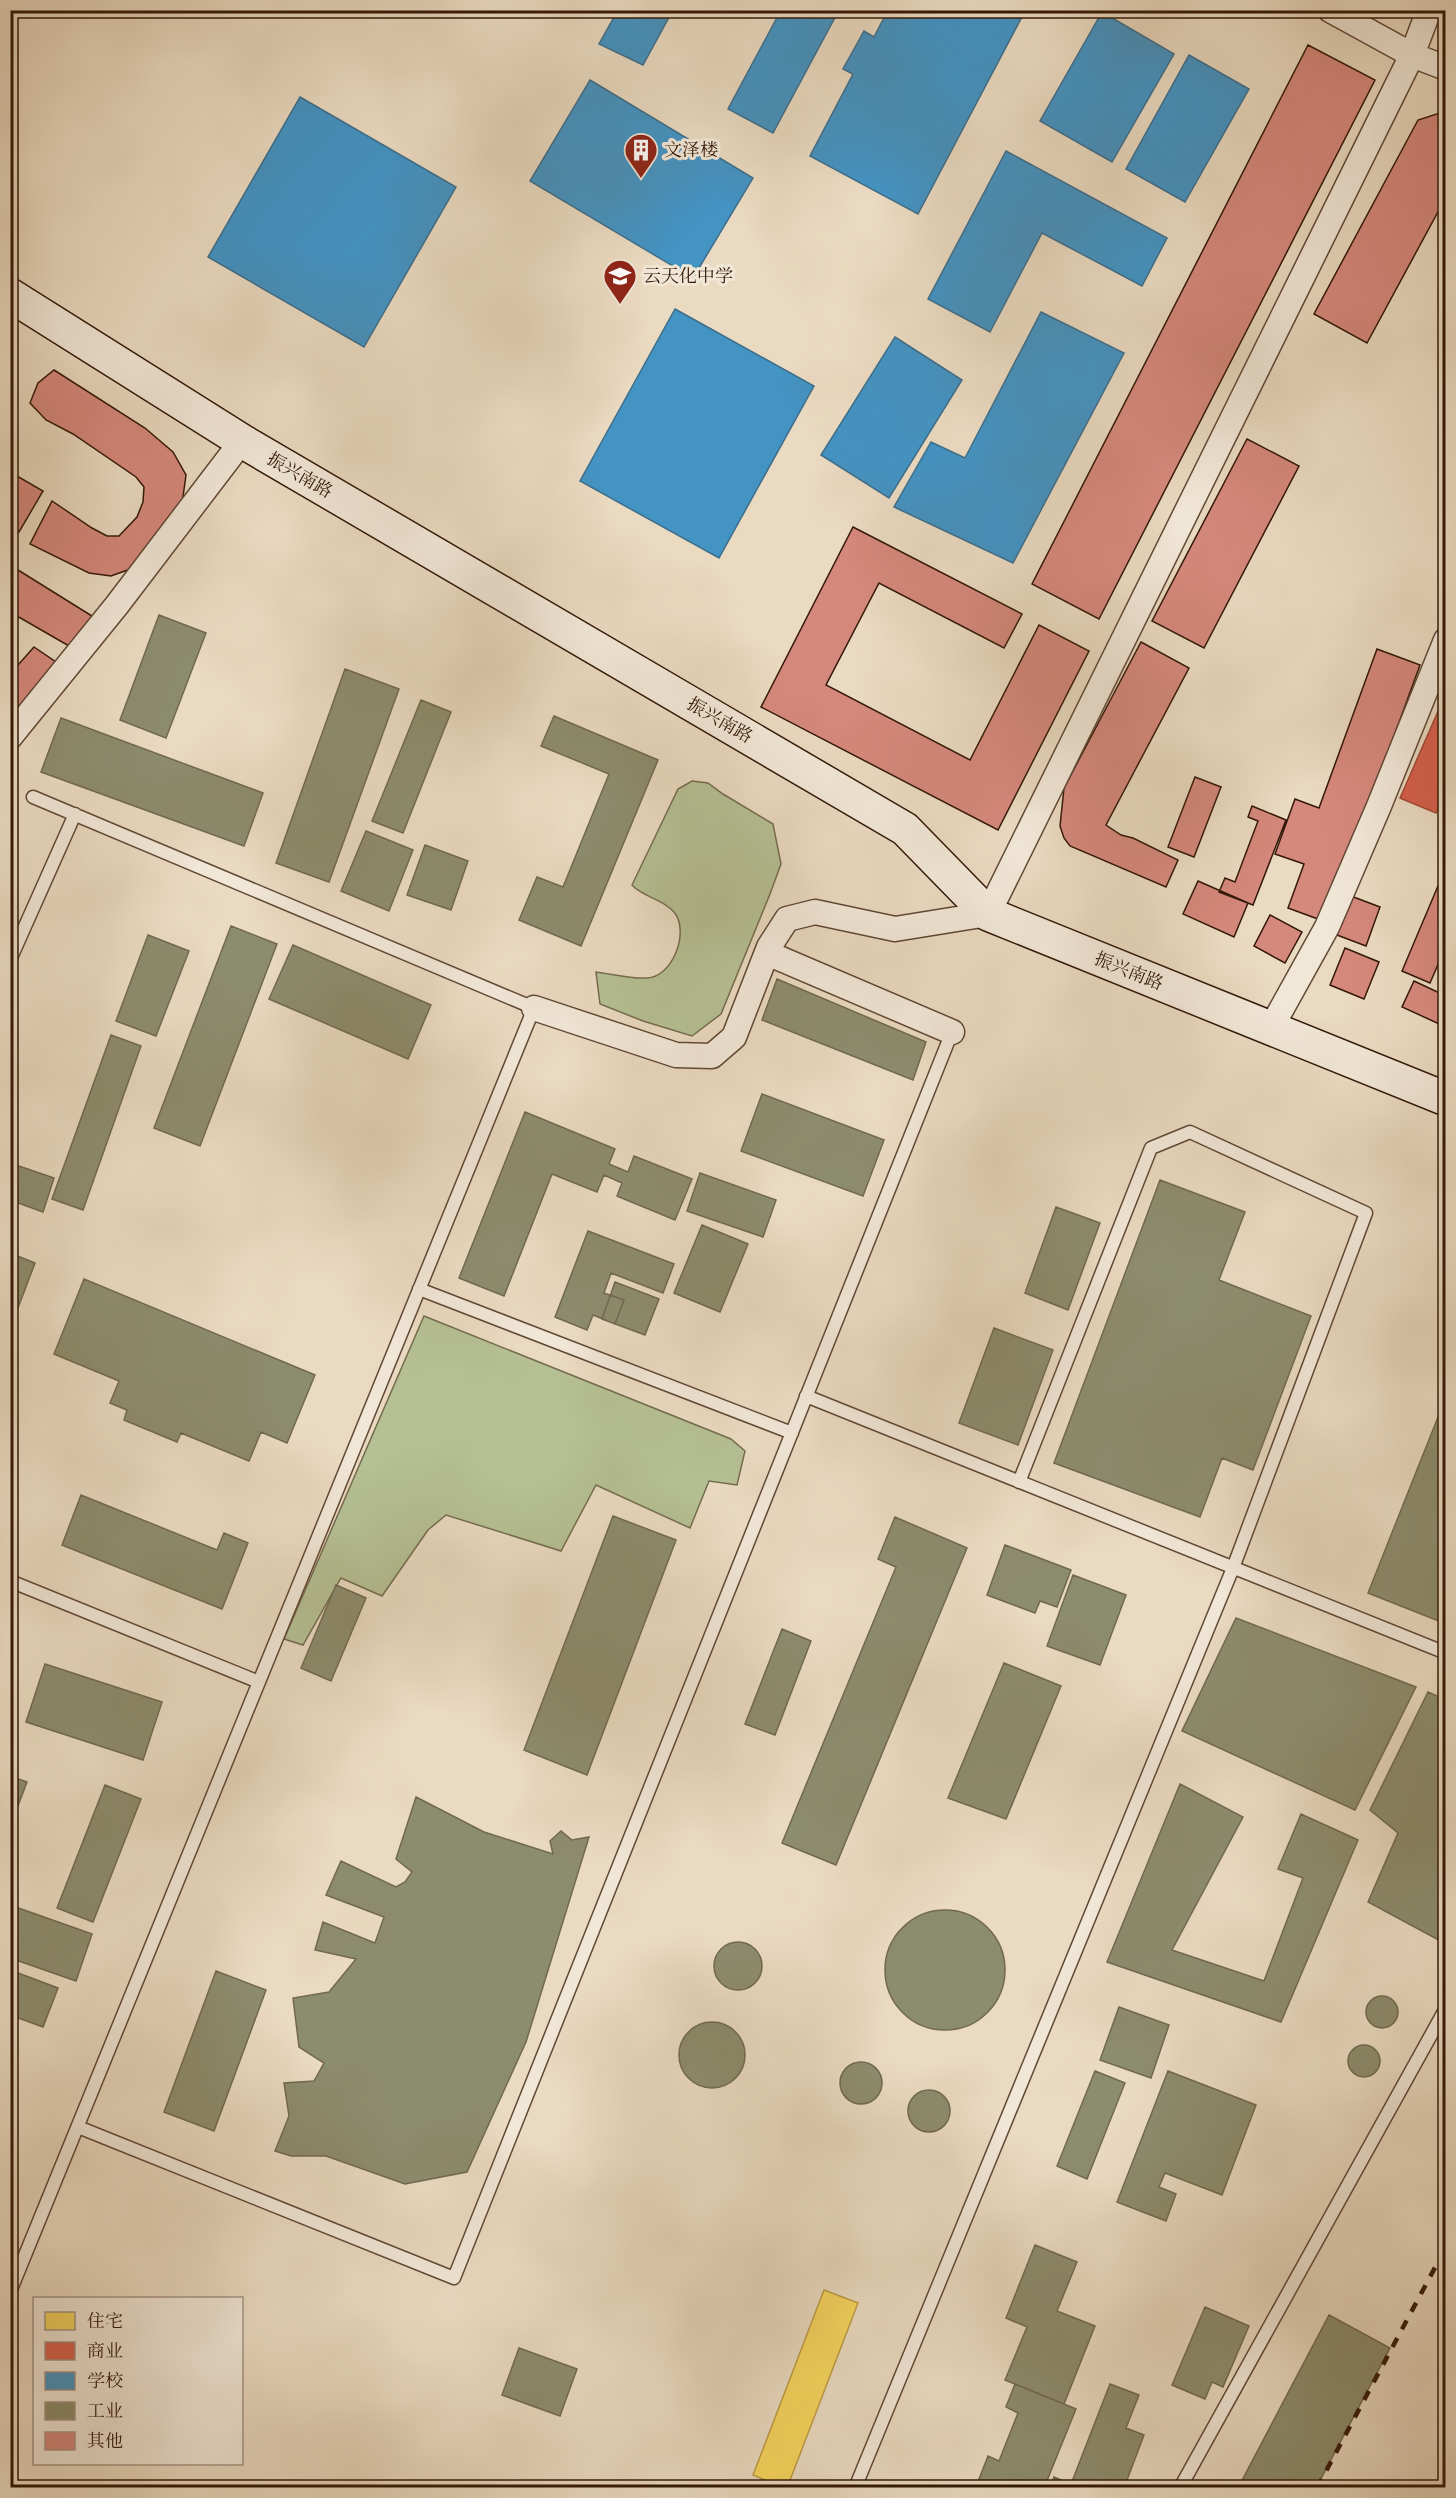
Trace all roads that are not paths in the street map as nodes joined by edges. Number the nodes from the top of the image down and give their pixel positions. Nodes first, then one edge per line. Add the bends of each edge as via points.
1 (1329, 10) edge
2 (1429, 10) edge
3 (1412, 55) junction
4 (1446, 68) edge
5 (10, 295) edge
6 (242, 441) junction
7 (1446, 640) edge
8 (10, 737) edge
9 (33, 796) dead end
10 (75, 814) junction
11 (988, 914) junction
12 (767, 953) junction
13 (10, 960) edge
14 (534, 1008) junction
15 (1271, 1028) junction
16 (952, 1032) joint
17 (1446, 1099) edge
18 (419, 1288) junction
19 (806, 1396) junction
20 (792, 1433) junction
21 (1018, 1482) junction
22 (1233, 1568) junction
23 (10, 1581) edge
24 (1446, 1653) edge
25 (259, 1682) junction
26 (1446, 2008) edge
27 (78, 2127) junction
28 (10, 2292) edge
29 (855, 2487) edge
30 (1180, 2487) edge

1 - 3 street
2 - 3 street
3 - 4 street
3 - 11 street
5 - 6 main road, 振兴南路
6 - 8 street
6 - 11 main road, 振兴南路 via 905,829
7 - 15 street via 1327,927
9 - 10 lane
10 - 13 lane
10 - 14 lane
11 - 12 street via 895,930 815,912 787,919
11 - 15 main road, 振兴南路
12 - 14 street via 734,1037 712,1056 676,1055
12 - 16 street
14 - 18 lane
15 - 17 main road, 振兴南路
16 - 19 lane
18 - 20 lane
18 - 25 lane
19 - 20 lane
19 - 21 lane
20 - 27 lane via 454,2278
21 - 22 lane
21 - 22 lane via 1151,1148 1190,1132 1366,1213
22 - 24 lane
22 - 29 lane
23 - 25 lane
25 - 27 lane
26 - 30 lane
27 - 28 lane

